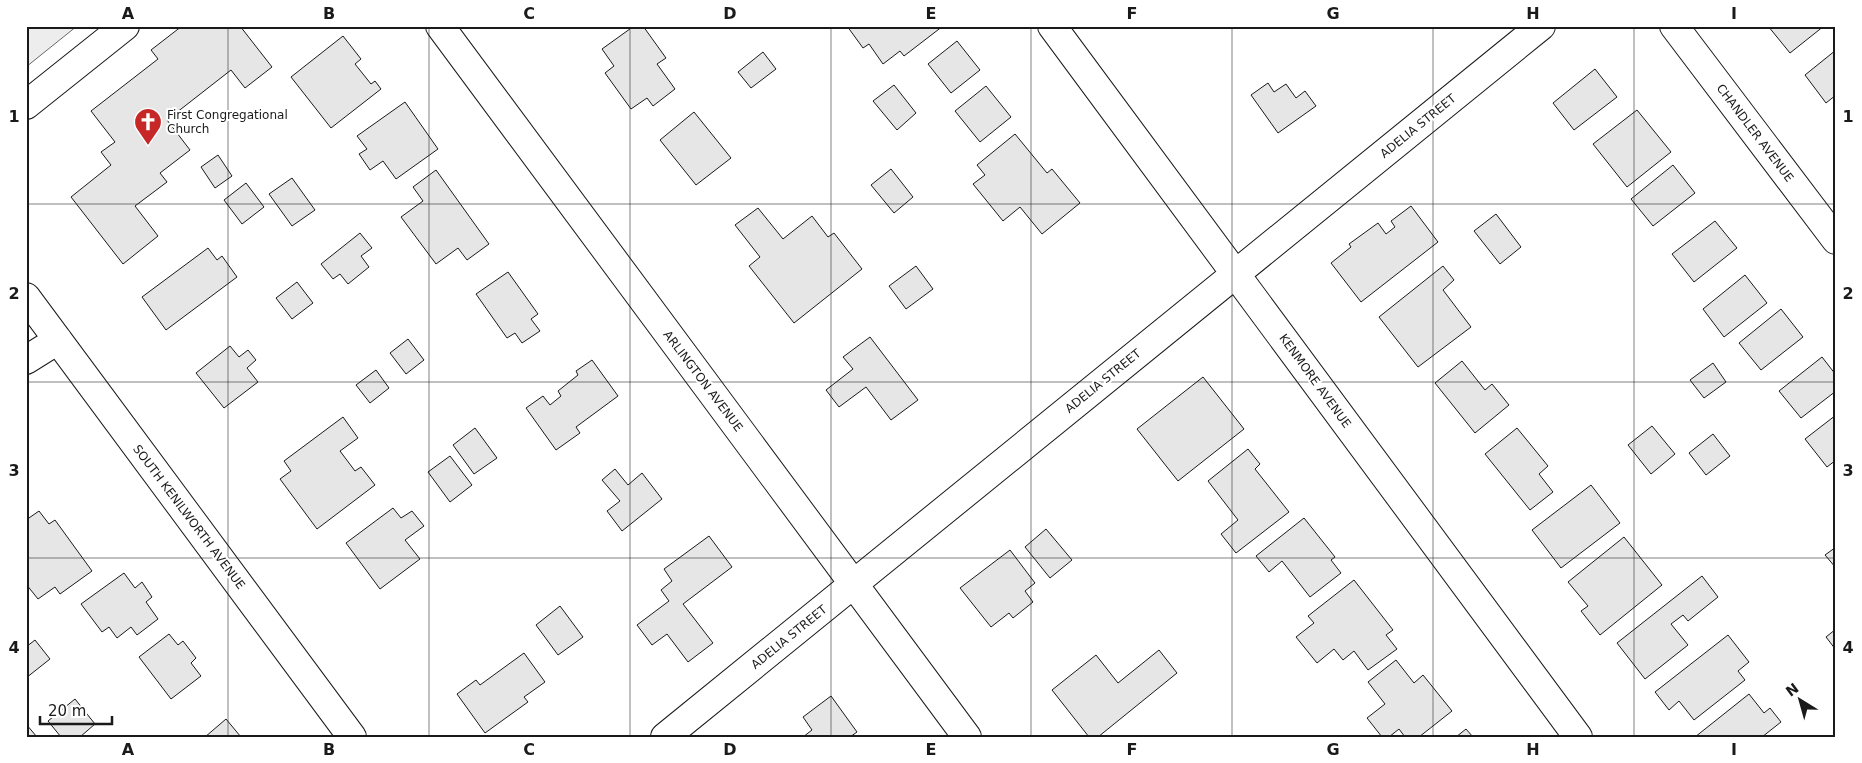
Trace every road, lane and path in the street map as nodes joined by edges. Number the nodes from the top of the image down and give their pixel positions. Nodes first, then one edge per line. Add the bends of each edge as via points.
1 (125, 26) edge
2 (440, 26) edge
3 (1052, 26) edge
4 (1542, 26) edge
5 (1674, 26) edge
6 (26, 105) edge
7 (1836, 240) edge
8 (1236, 274) junction
9 (26, 298) edge
10 (58, 340) junction
11 (26, 360) edge
12 (854, 584) junction
13 (352, 737) edge
14 (666, 737) edge
15 (967, 737) edge
16 (1578, 737) edge

1 - 6 street
2 - 12 street, ARLINGTON AVENUE
3 - 8 street, KENMORE AVENUE
4 - 8 street, ADELIA STREET
5 - 7 street, CHANDLER AVENUE
8 - 12 street, ADELIA STREET
8 - 16 street, KENMORE AVENUE
9 - 10 street, SOUTH KENILWORTH AVENUE
10 - 11 street
10 - 13 street, SOUTH KENILWORTH AVENUE
12 - 14 street, ADELIA STREET
12 - 15 street, ARLINGTON AVENUE

